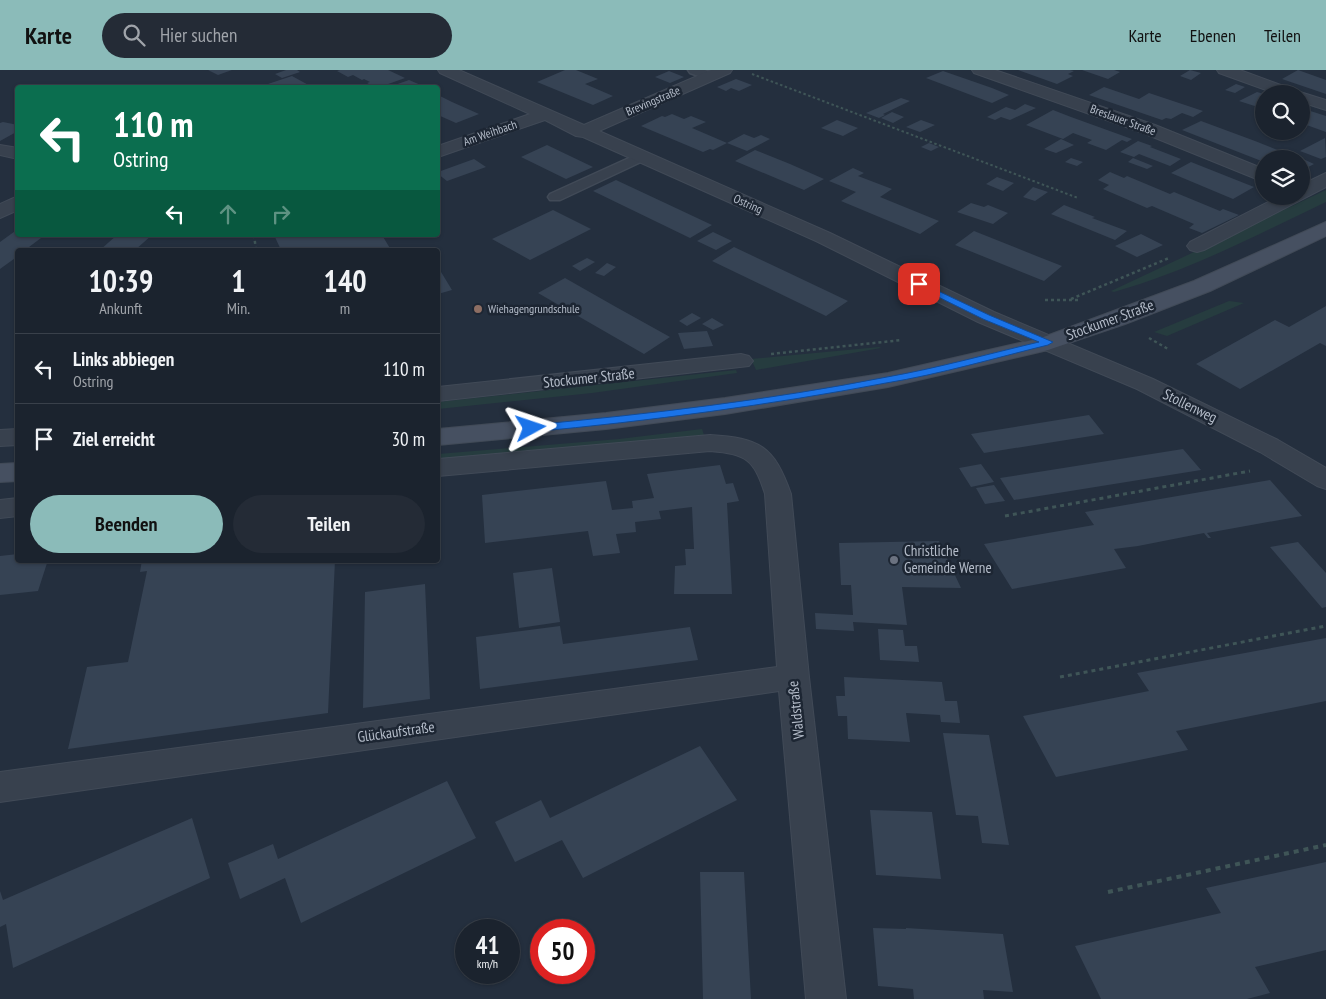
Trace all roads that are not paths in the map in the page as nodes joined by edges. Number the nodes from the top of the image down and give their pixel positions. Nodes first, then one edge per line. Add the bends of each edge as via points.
1 (446, 70) edge
2 (694, 70) edge
3 (980, 70) edge
4 (1225, 70) edge
5 (717, 73) edge
6 (1268, 85) edge
7 (1310, 100) edge
8 (1326, 105) edge
9 (543, 115) junction
10 (582, 132) junction
11 (0, 150) edge
12 (440, 151) edge
13 (15, 153) edge
14 (640, 157) junction
15 (1255, 172) edge
16 (1326, 179) edge
17 (1310, 188) edge
18 (554, 196) dead end
19 (15, 204) edge
20 (1277, 205) edge
21 (0, 212) edge
22 (1326, 228) edge
23 (1197, 246) road end
24 (1048, 342) junction
25 (741, 361) road end
26 (440, 394) edge
27 (15, 437) edge
28 (440, 437) edge
29 (0, 438) edge
30 (440, 468) edge
31 (15, 472) edge
32 (0, 473) edge
33 (1326, 480) edge
34 (15, 507) edge
35 (0, 509) edge
36 (793, 677) junction
37 (0, 787) edge
38 (826, 999) edge

1 - 9 street, Ostring
2 - 5 lane
3 - 15 street, Breslauer Straße via 1149,129
4 - 6 street
5 - 10 street, Brevingstraße
7 - 8 street
9 - 10 street, Ostring
9 - 12 street, Am Weihbach
10 - 14 street, Ostring
11 - 13 street
14 - 18 lane
14 - 24 street, Ostring via 824,237 986,317
16 - 17 street
19 - 21 street
20 - 23 street
22 - 24 main road, Stockumer Straße via 1202,286
24 - 28 main road, Stockumer Straße via 888,380 725,406 606,422
24 - 33 street, Stollenweg via 1145,384 1269,446
25 - 26 street, Stockumer Straße
27 - 29 street
30 - 36 street, Waldstraße via 710,443 753,450 765,461 778,494
31 - 32 main road
34 - 35 street
36 - 37 street, Glückaufstraße
36 - 38 street, Waldstraße

